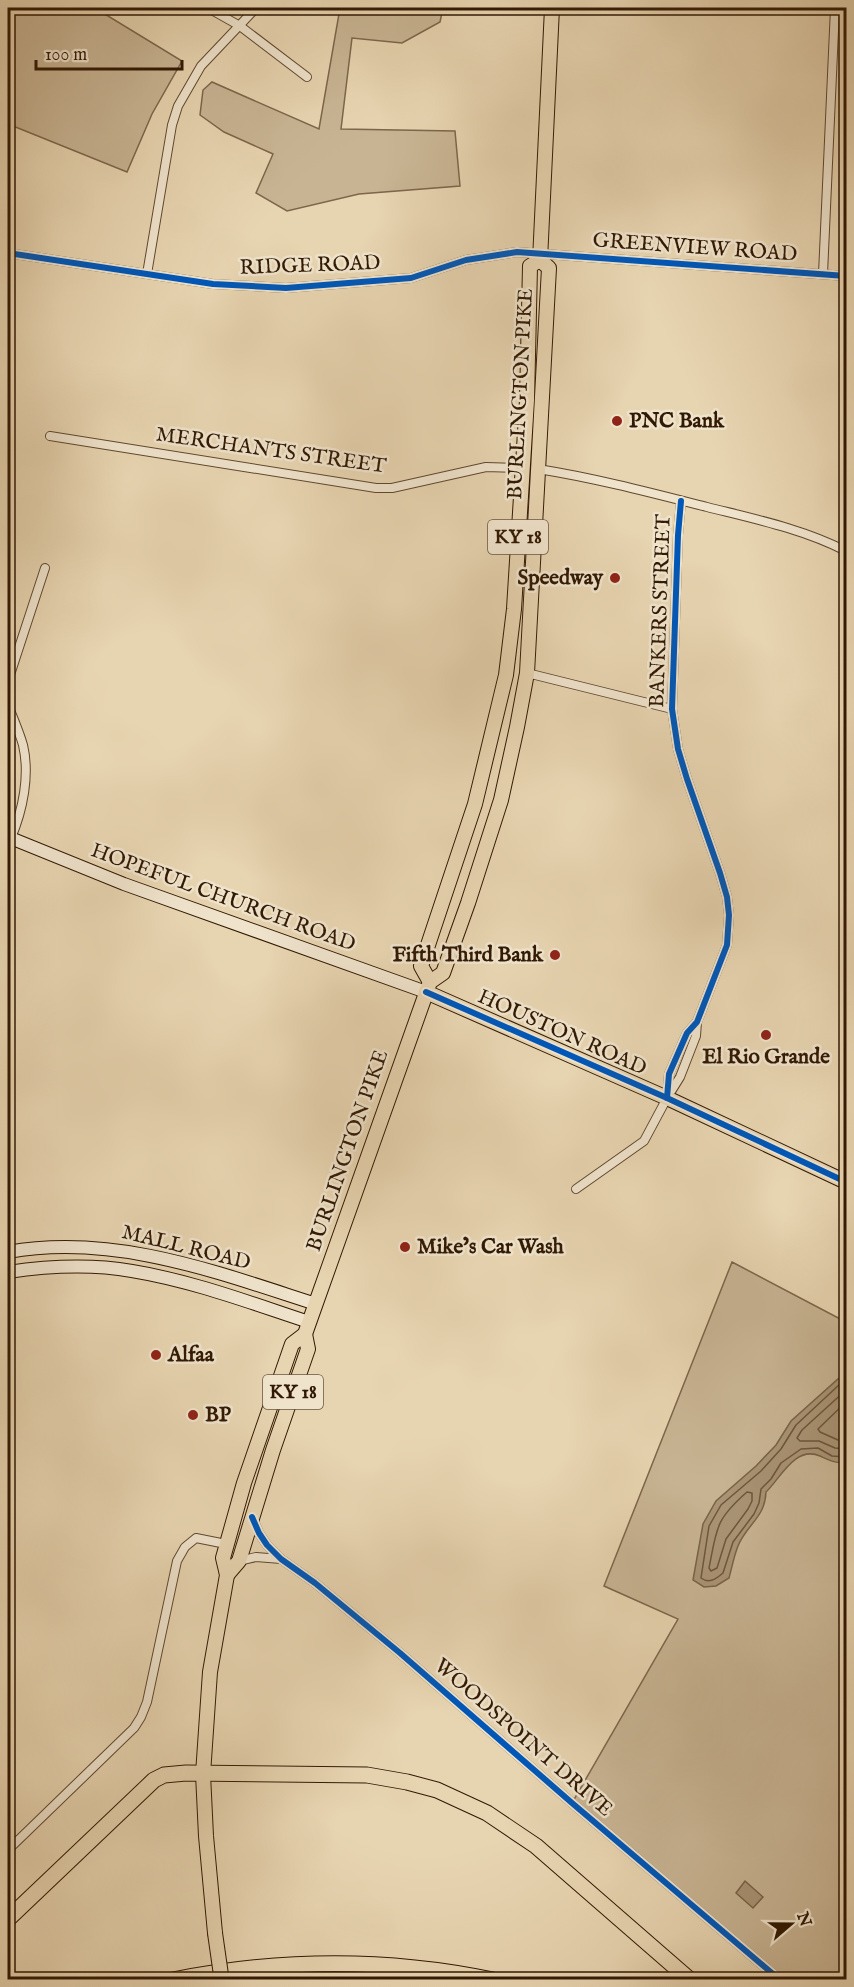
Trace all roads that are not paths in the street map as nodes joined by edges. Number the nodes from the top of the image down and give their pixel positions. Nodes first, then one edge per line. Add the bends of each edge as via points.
1 (208, 8) edge
2 (256, 8) edge
3 (552, 8) edge
4 (835, 8) edge
5 (240, 26) junction
6 (308, 77) dead end
7 (8, 253) edge
8 (541, 256) junction
9 (147, 274) junction
10 (823, 274) junction
11 (846, 276) edge
12 (50, 436) dead end
13 (522, 468) junction
14 (538, 469) junction
15 (681, 501) junction
16 (846, 551) edge
17 (45, 568) dead end
18 (527, 673) junction
19 (8, 681) edge
20 (8, 705) edge
21 (672, 709) junction
22 (9, 837) edge
23 (428, 987) junction
24 (667, 1098) junction
25 (846, 1182) edge
26 (576, 1189) dead end
27 (8, 1252) edge
28 (8, 1272) edge
29 (316, 1304) junction
30 (307, 1328) junction
31 (252, 1516) junction
32 (226, 1544) junction
33 (281, 1559) junction
34 (239, 1561) junction
35 (227, 1575) junction
36 (203, 1774) junction
37 (8, 1850) edge
38 (8, 1919) edge
39 (173, 1980) edge
40 (221, 1980) edge
41 (494, 1980) edge
42 (690, 1980) edge
43 (780, 1980) edge

1 - 5 street
2 - 5 street
3 - 8 main road, BURLINGTON PIKE / KY 18
4 - 10 street
5 - 6 street
5 - 9 street via 201,66 178,105
7 - 9 street, RIDGE ROAD
8 - 9 street, RIDGE ROAD via 505,252 443,266 411,278 286,288 240,287
8 - 10 street, GREENVIEW ROAD
8 - 13 main road, BURLINGTON PIKE / KY 18 via 530,266
8 - 14 main road, BURLINGTON PIKE / KY 18 via 549,268
10 - 11 street, GREENVIEW ROAD
12 - 13 street, MERCHANTS STREET via 376,488 392,488 486,467
13 - 23 main road, BURLINGTON PIKE / KY 18 via 506,675 475,804 421,966
14 - 15 street
14 - 18 main road, BURLINGTON PIKE / KY 18
15 - 16 street via 790,528
15 - 21 street, BANKERS STREET
17 - 19 street
18 - 21 street
18 - 23 main road, BURLINGTON PIKE / KY 18 via 501,800 443,973
20 - 22 street via 26,762 22,807
21 - 24 street, BANKERS STREET via 681,759 720,873 729,915 727,945 697,1022 687,1033 669,1074
22 - 23 main road, HOPEFUL CHURCH ROAD via 124,884
23 - 24 main road, HOUSTON ROAD
23 - 29 main road, BURLINGTON PIKE / KY 18
24 - 25 main road, HOUSTON ROAD
24 - 26 street, BANKERS STREET via 644,1141
27 - 29 main road, MALL ROAD via 66,1246 112,1249 194,1266
28 - 30 main road, MALL ROAD via 70,1266 131,1270 210,1289
29 - 30 main road, BURLINGTON PIKE / KY 18
30 - 31 main road, BURLINGTON PIKE / KY 18 via 308,1349
30 - 32 main road, BURLINGTON PIKE / KY 18 via 292,1344
31 - 33 street, WOODSPOINT DRIVE via 267,1545
31 - 34 main road, BURLINGTON PIKE / KY 18
32 - 35 main road, BURLINGTON PIKE / KY 18 via 223,1558
32 - 37 street via 196,1538 177,1561 147,1702 134,1728
33 - 34 street via 255,1557
33 - 43 street, WOODSPOINT DRIVE via 400,1653
34 - 35 main road, BURLINGTON PIKE / KY 18
35 - 36 main road, BURLINGTON PIKE / KY 18 via 210,1672
36 - 38 highway via 175,1773 154,1780
36 - 40 main road, BURLINGTON PIKE / KY 18, bridge via 208,1867
36 - 42 highway via 377,1776 463,1801 536,1846
39 - 41 highway via 320,1964 416,1967

